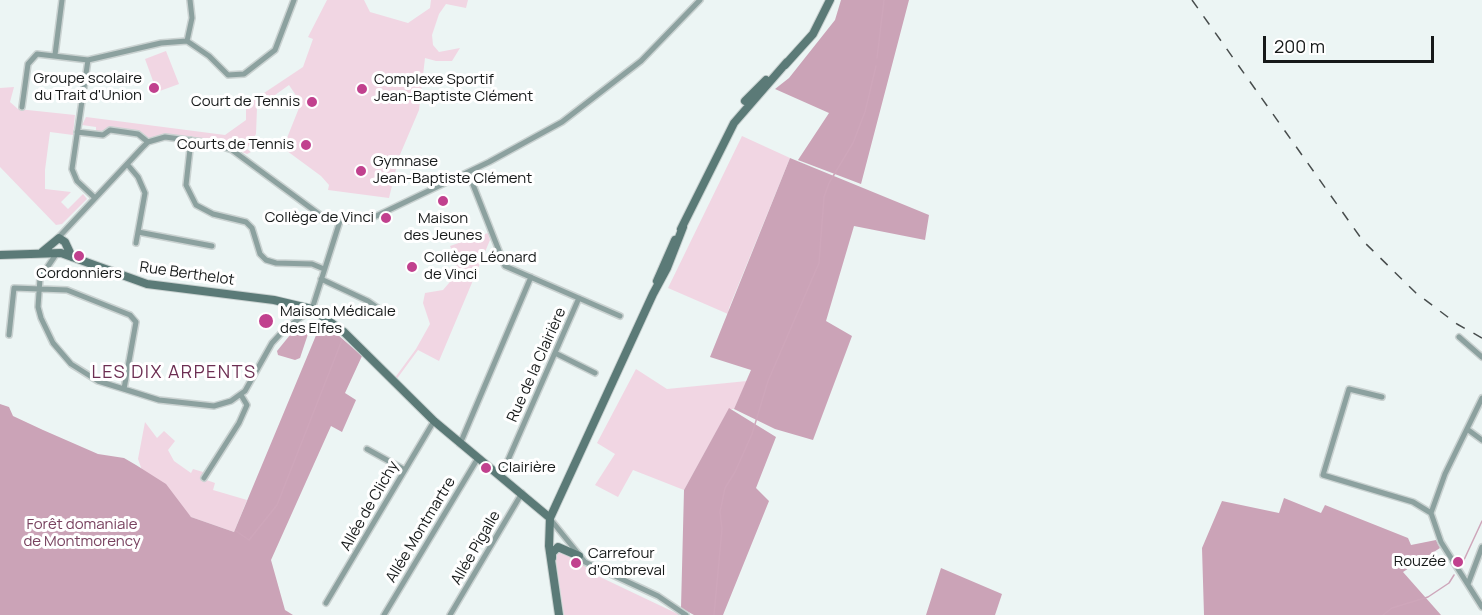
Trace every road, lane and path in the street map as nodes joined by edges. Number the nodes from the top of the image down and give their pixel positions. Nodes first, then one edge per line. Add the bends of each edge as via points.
1 (62, 0) edge
2 (190, 0) edge
3 (294, 0) edge
4 (700, 0) edge
5 (829, 0) edge
6 (187, 41) junction
7 (55, 55) junction
8 (88, 60) junction
9 (22, 107) dead end
10 (77, 132) junction
11 (190, 140) junction
12 (148, 142) junction
13 (127, 164) junction
14 (468, 172) junction
15 (94, 197) junction
16 (340, 221) junction
17 (65, 228) junction
18 (138, 232) junction
19 (136, 243) dead end
20 (66, 244) junction
21 (212, 246) dead end
22 (56, 248) junction
23 (0, 255) edge
24 (36, 256) junction
25 (73, 258) junction
26 (46, 267) junction
27 (324, 268) junction
28 (531, 277) junction
29 (321, 279) junction
30 (39, 288) junction
31 (579, 298) junction
32 (312, 309) junction
33 (385, 313) dead end
34 (620, 316) dead end
35 (9, 335) dead end
36 (1459, 337) dead end
37 (555, 353) junction
38 (1482, 357) edge
39 (595, 373) dead end
40 (253, 381) junction
41 (124, 389) junction
42 (241, 395) junction
43 (1382, 397) dead end
44 (1482, 398) edge
45 (247, 405) junction
46 (434, 421) junction
47 (1467, 429) junction
48 (1482, 440) edge
49 (460, 444) junction
50 (367, 449) dead end
51 (478, 458) junction
52 (405, 470) junction
53 (501, 476) junction
54 (204, 478) dead end
55 (522, 493) junction
56 (1431, 513) junction
57 (550, 518) junction
58 (1482, 547) edge
59 (579, 556) junction
60 (552, 571) junction
61 (1468, 584) junction
62 (326, 603) dead end
63 (1481, 604) edge
64 (384, 615) edge
65 (450, 615) edge
66 (559, 615) edge
67 (686, 615) edge

1 - 7 street
2 - 6 street via 192,18
3 - 6 street via 275,50 244,74 228,75 210,56
4 - 14 street via 641,61 586,106 537,137
5 - 57 main road via 813,34 746,106 722,144
6 - 8 street
7 - 8 street
7 - 9 street via 37,54 29,59
8 - 10 street
10 - 12 street via 103,135 110,130 138,134
10 - 15 street via 73,175
11 - 12 street via 165,137
11 - 16 street via 232,150 311,210
11 - 27 street via 186,184 196,205 213,214 246,222 252,228 260,254 270,262
12 - 13 street
13 - 15 street
13 - 18 street via 145,193
14 - 16 street via 372,218
14 - 28 street, Rue de la Clairière via 502,261 508,268
15 - 17 street
16 - 27 street
17 - 20 street
17 - 22 street
18 - 19 street
18 - 21 street
20 - 22 main road
20 - 22 main road
20 - 25 main road
22 - 24 main road
22 - 25 main road, Rue Berthelot
22 - 26 street
23 - 24 main road
24 - 26 street via 46,259
25 - 32 main road, Rue Berthelot via 147,284 274,300
26 - 30 street
27 - 29 street
28 - 31 street, Rue de la Clairière
28 - 49 street
29 - 32 street
29 - 33 street
30 - 35 street via 13,288
30 - 41 street via 41,318 61,354 87,375
30 - 41 street via 70,291 135,318
31 - 34 street
31 - 37 street, Rue de la Clairière
32 - 40 street via 272,343
32 - 46 main road via 346,333
36 - 38 street
37 - 39 street
37 - 53 street, Rue de la Clairière
40 - 42 street
40 - 45 street
41 - 42 street via 159,400 196,405 223,404
42 - 45 street
43 - 56 street via 1349,390 1323,475 1413,502
44 - 47 street
45 - 54 street
46 - 49 main road
46 - 52 street, Allée de Clichy
47 - 48 street
47 - 56 street
49 - 51 main road
50 - 52 street
51 - 53 main road
51 - 64 street, Allée Montmartre
52 - 62 street, Allée de Clichy
53 - 55 main road
55 - 57 main road
55 - 65 street, Allée Pigalle
56 - 61 street via 1441,542
57 - 59 street
57 - 60 main road
58 - 61 street
59 - 60 main road via 555,549
59 - 67 street via 592,566 658,596
60 - 66 main road
61 - 63 street

